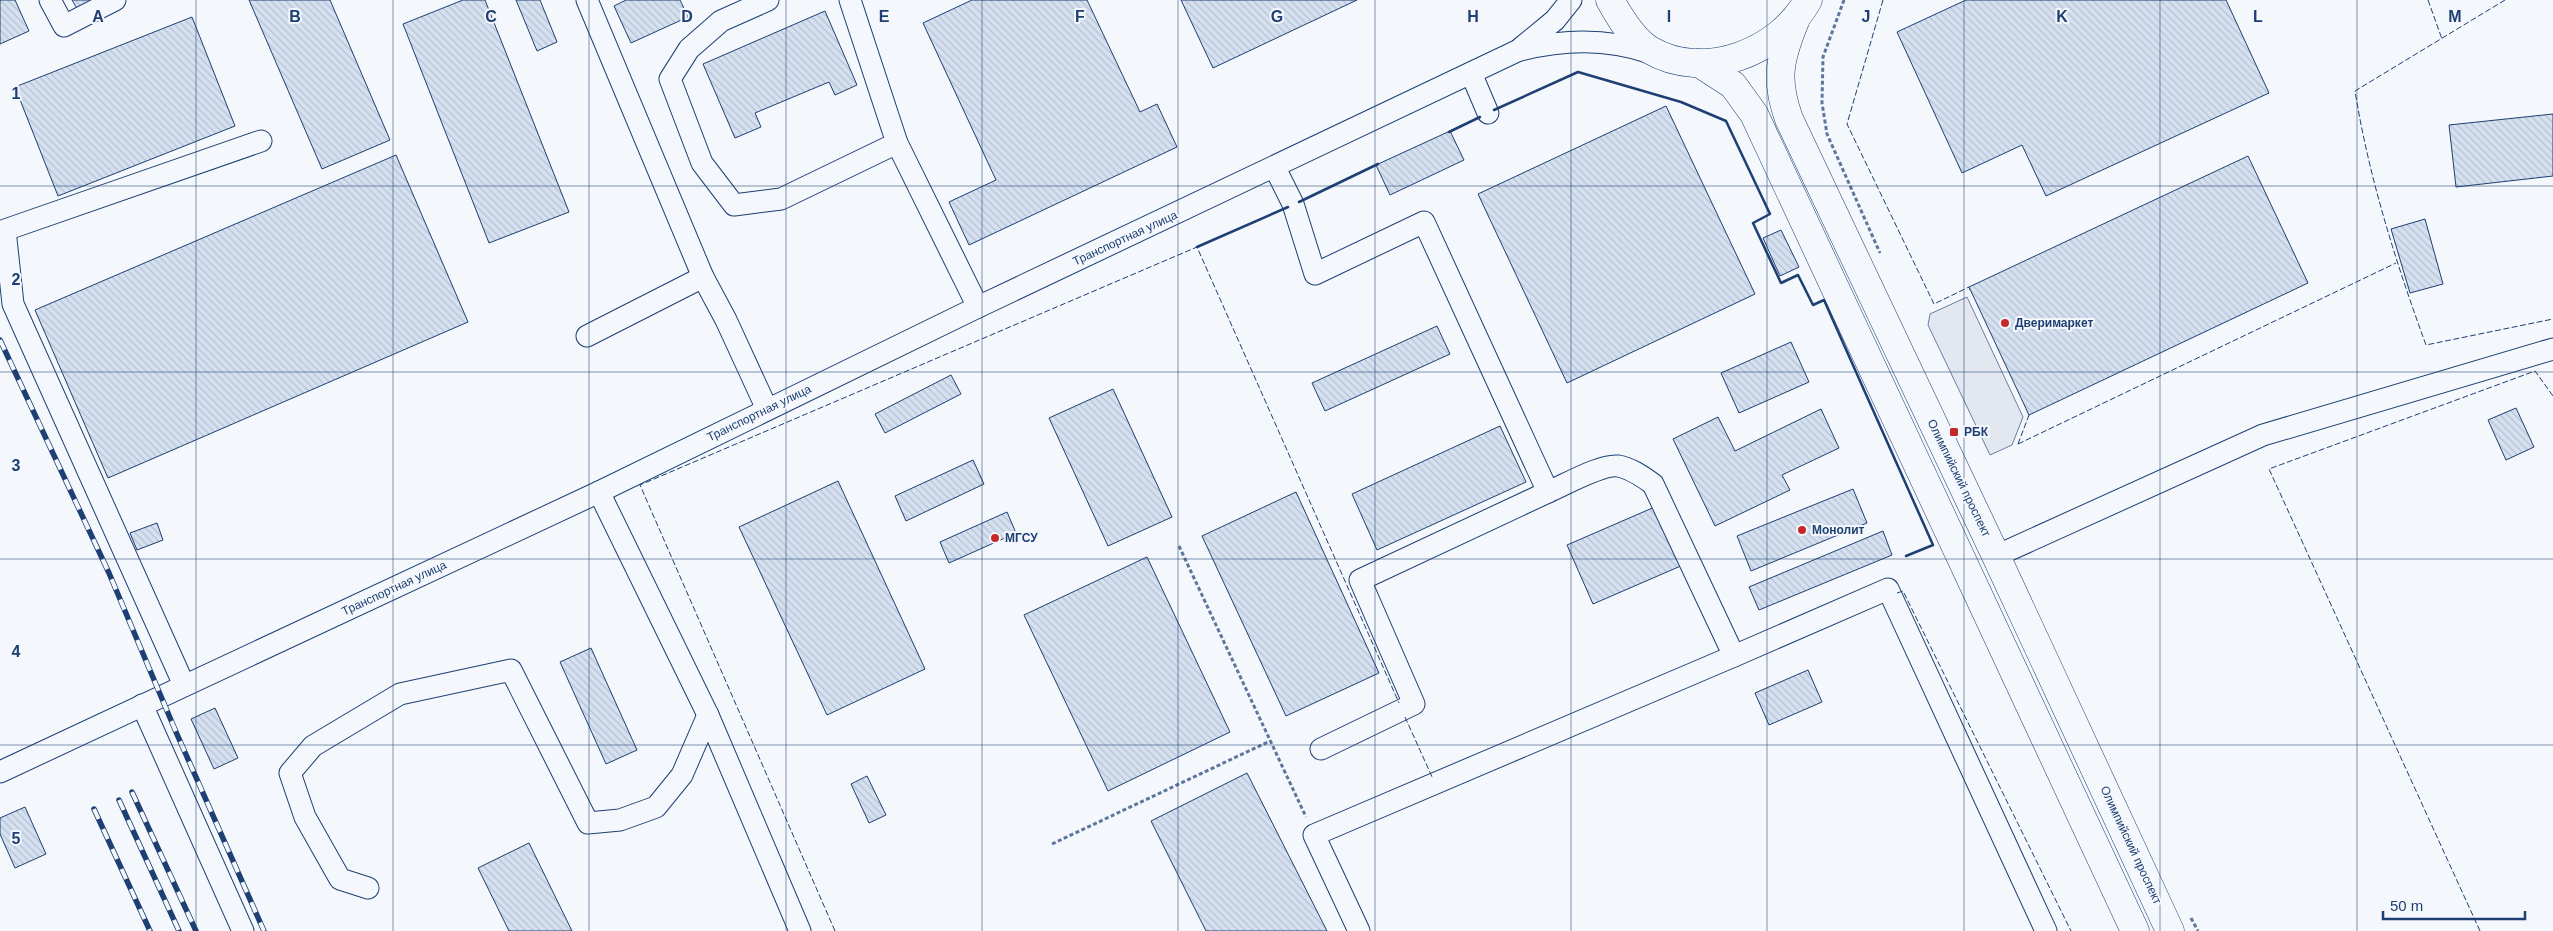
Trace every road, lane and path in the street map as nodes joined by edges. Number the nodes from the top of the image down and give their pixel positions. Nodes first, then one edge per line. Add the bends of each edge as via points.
1 (50, 0) edge
2 (115, 0) edge
3 (587, 0) edge
4 (768, 0) edge
5 (850, 0) edge
6 (1571, 0) edge
7 (1610, 0) edge
8 (1844, 0) edge
9 (1801, 11) edge
10 (1517, 51) junction
11 (1663, 57) junction
12 (1700, 63) junction
13 (1470, 73) junction
14 (1488, 113) dead end
15 (261, 141) dead end
16 (896, 143) junction
17 (1275, 168) junction
18 (3, 224) edge
19 (1883, 259) dead end
20 (703, 277) junction
21 (978, 307) junction
22 (587, 336) dead end
23 (2553, 348) edge
24 (767, 409) junction
25 (599, 492) junction
26 (1548, 492) junction
27 (1179, 546) dead end
28 (1996, 556) junction
29 (1734, 656) junction
30 (184, 685) junction
31 (142, 705) junction
32 (708, 715) junction
33 (1270, 741) junction
34 (1321, 749) dead end
35 (0, 772) edge
36 (1314, 835) junction
37 (1052, 844) dead end
38 (368, 888) dead end
39 (2180, 922) edge
40 (243, 931) edge
41 (800, 931) edge
42 (1359, 931) edge
43 (2046, 931) edge
44 (2136, 931) edge
45 (2198, 931) edge

1 - 2 street via 64,26
3 - 20 street
4 - 16 street via 722,21 689,49 670,79 702,163 734,205 782,199
5 - 16 street
6 - 10 street, Транспортная улица via 1555,20
7 - 11 main road via 1635,37
8 - 19 path via 1824,57 1822,103 1827,134
9 - 12 main road via 1769,43 1752,52
9 - 28 main road, Олимпийский проспект via 1780,67 1782,98 1789,119
10 - 11 street, Транспортная улица via 1565,41 1594,41 1625,45
10 - 13 street, Транспортная улица
11 - 12 main road
12 - 44 main road via 1733,86 1754,114
13 - 14 street
13 - 17 street, Транспортная улица
15 - 18 street
16 - 21 street
17 - 21 street, Транспортная улица
17 - 26 street via 1294,204 1315,274 1424,222
18 - 30 street via 13,304
20 - 22 street
20 - 24 street
21 - 24 street, Транспортная улица
23 - 28 street via 2263,435
24 - 25 street, Транспортная улица
25 - 30 street, Транспортная улица
25 - 32 street
26 - 29 street via 1616,466 1628,469 1653,484
26 - 34 street via 1360,580 1414,704
27 - 33 path
28 - 39 main road, Олимпийский проспект
29 - 36 street
29 - 43 street via 1888,589
30 - 31 street, Транспортная улица
31 - 35 street, Транспортная улица
31 - 40 street
32 - 38 street via 682,775 656,807 620,820 588,823 511,670 400,694 313,746 290,773 305,818 340,879
32 - 41 street
33 - 36 path
33 - 37 path
36 - 42 street
39 - 45 path

